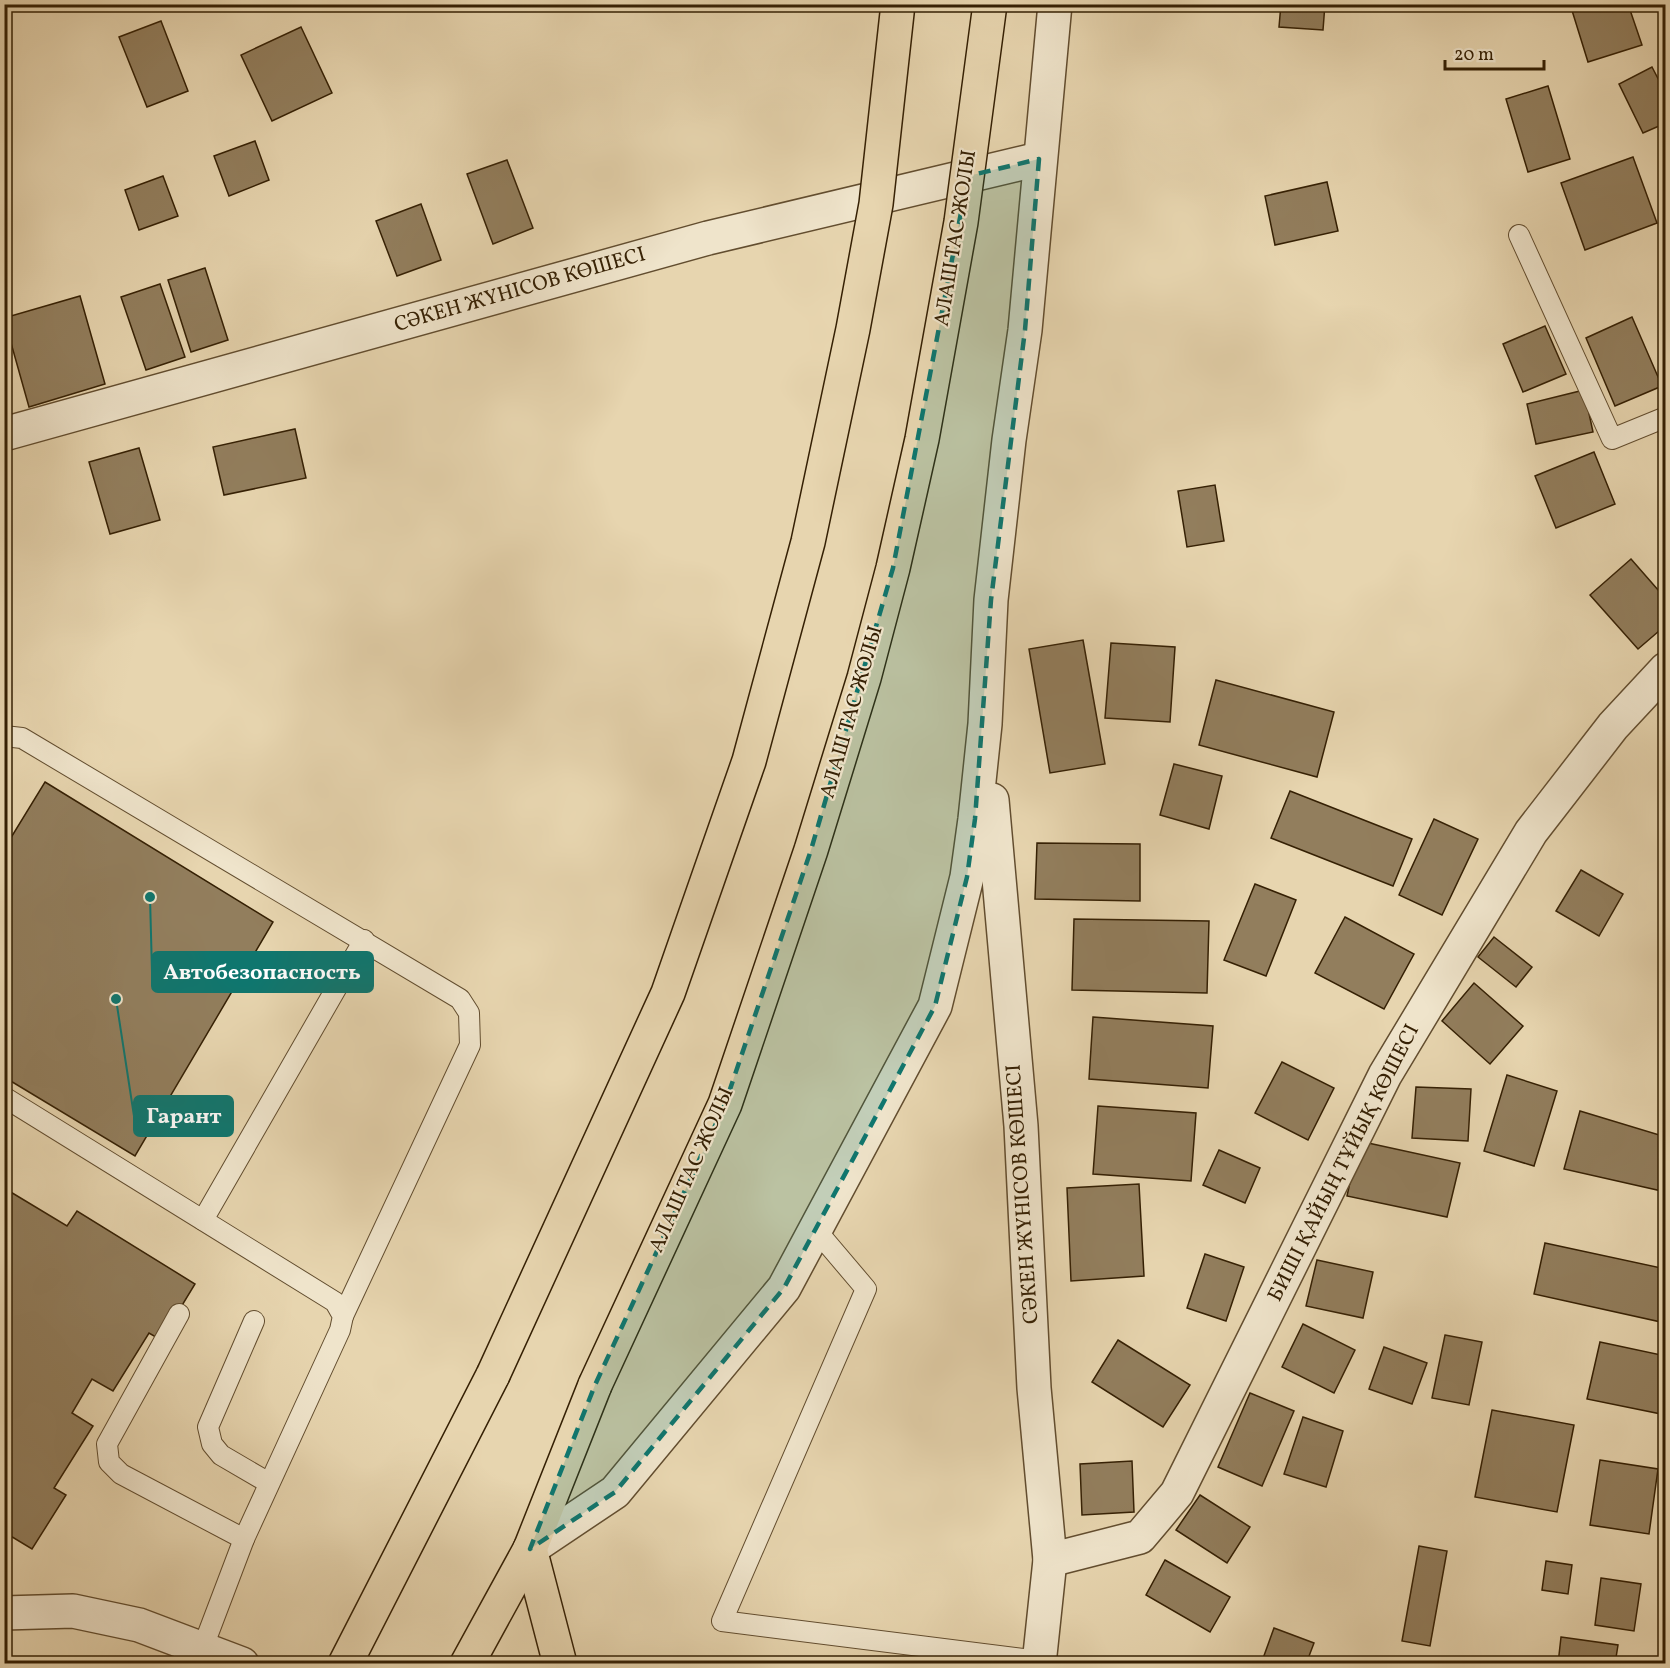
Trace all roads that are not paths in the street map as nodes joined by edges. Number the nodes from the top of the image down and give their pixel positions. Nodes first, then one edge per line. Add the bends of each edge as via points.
1 (898, 4) edge
2 (990, 4) edge
3 (1055, 4) edge
4 (1039, 159) junction
5 (1519, 235) dead end
6 (1665, 417) edge
7 (4, 434) edge
8 (1665, 669) edge
9 (985, 724) junction
10 (4, 736) edge
11 (364, 940) junction
12 (4, 1097) edge
13 (203, 1220) junction
14 (816, 1230) junction
15 (179, 1314) dead end
16 (342, 1316) junction
17 (254, 1321) dead end
18 (269, 1484) junction
19 (244, 1539) junction
20 (530, 1550) junction
21 (1050, 1560) junction
22 (6, 1620) edge
23 (203, 1647) junction
24 (1039, 1662) edge
25 (242, 1664) edge
26 (345, 1664) edge
27 (466, 1664) edge
28 (560, 1664) edge

1 - 26 main road, bridge via 876,204 853,329 808,542 749,761 668,993 493,1375
2 - 20 main road, АЛАШ ТАС ЖОЛЫ, bridge via 962,222 922,439 864,678 725,1104 595,1385
3 - 4 street
4 - 7 street, СӘКЕН ЖҮНІСОВ КӨШЕСІ via 708,238
4 - 9 street via 1025,330 991,600
5 - 6 lane via 1612,439
8 - 21 street, БИШІ ҚАЙЫҢ ТҰЙЫҚ КӨШЕСІ via 1613,726 1531,832 1391,1065 1177,1493 1140,1537
9 - 14 street via 967,877 935,1006
9 - 21 street, СӘКЕН ЖҮНІСОВ КӨШЕСІ via 1021,1126 1034,1388
10 - 11 lane via 22,738
11 - 13 lane
11 - 16 lane via 460,999 469,1013 471,1029 470,1044
12 - 13 lane
13 - 16 lane via 335,1302
14 - 20 street via 784,1288 615,1491
14 - 24 lane via 866,1289 722,1620
15 - 19 lane via 107,1444 109,1462 121,1474
16 - 18 lane via 340,1330
17 - 18 lane via 208,1426 212,1444 221,1455
18 - 19 lane
19 - 23 lane
20 - 27 main road, АЛАШ ТАС ЖОЛЫ
20 - 28 main road
21 - 24 street, СӘКЕН ЖҮНІСОВ КӨШЕСІ
22 - 23 street via 73,1611 139,1625
23 - 25 street

